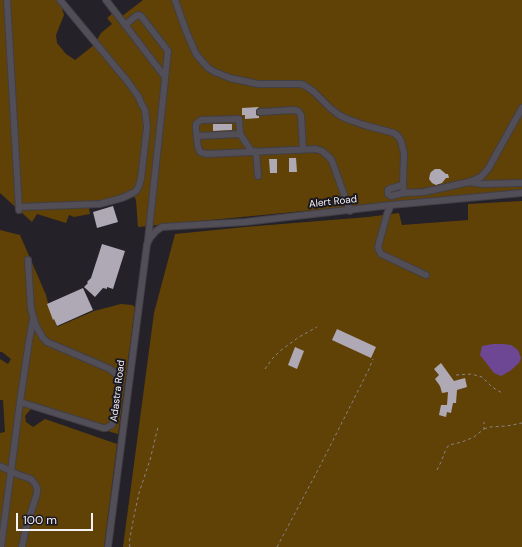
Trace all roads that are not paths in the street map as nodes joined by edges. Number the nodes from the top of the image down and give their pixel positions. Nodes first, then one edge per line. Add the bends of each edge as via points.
1 (7, 0) edge
2 (60, 0) edge
3 (106, 0) edge
4 (175, 0) edge
5 (125, 25) junction
6 (165, 77) junction
7 (522, 108) edge
8 (260, 112) dead end
9 (240, 134) junction
10 (197, 136) junction
11 (303, 149) junction
12 (254, 151) junction
13 (258, 176) dead end
14 (469, 182) junction
15 (522, 183) edge
16 (403, 185) junction
17 (404, 193) junction
18 (522, 193) edge
19 (391, 205) junction
20 (350, 211) junction
21 (149, 241) junction
22 (28, 260) dead end
23 (426, 275) dead end
24 (33, 318) junction
25 (20, 402) junction
26 (0, 466) edge
27 (11, 471) junction
28 (1, 547) edge
29 (22, 547) edge
30 (108, 547) edge

1 - 2 street via 19,209 100,204 129,195 136,190 141,179 147,127 138,96
3 - 5 street
4 - 16 street via 196,54 208,68 230,78 258,84 304,85 346,119 398,136 404,153
5 - 6 street
5 - 6 street, Adastra Road via 136,16 143,18 168,51
6 - 21 street, Adastra Road
7 - 14 street via 488,169 481,177
8 - 11 street via 300,112
9 - 10 street
9 - 10 street via 239,119 201,120 196,125
9 - 12 street
10 - 12 street via 199,150 203,153
11 - 12 street
11 - 20 street via 316,149 330,158
12 - 13 street
14 - 15 street
14 - 17 street via 424,192
16 - 17 street
16 - 17 street via 389,188 388,192 391,196
18 - 19 street, Alert Road
19 - 20 street, Alert Road
19 - 23 street via 378,247 381,254
20 - 21 street, Alert Road via 246,222 162,227
21 - 30 street, Adastra Road
22 - 24 street
24 - 25 street
24 - 25 street via 39,333 47,342 110,369 118,376 120,382 114,420 112,425 103,428
25 - 27 street
26 - 27 street
27 - 28 street
27 - 29 street via 31,479 37,488

